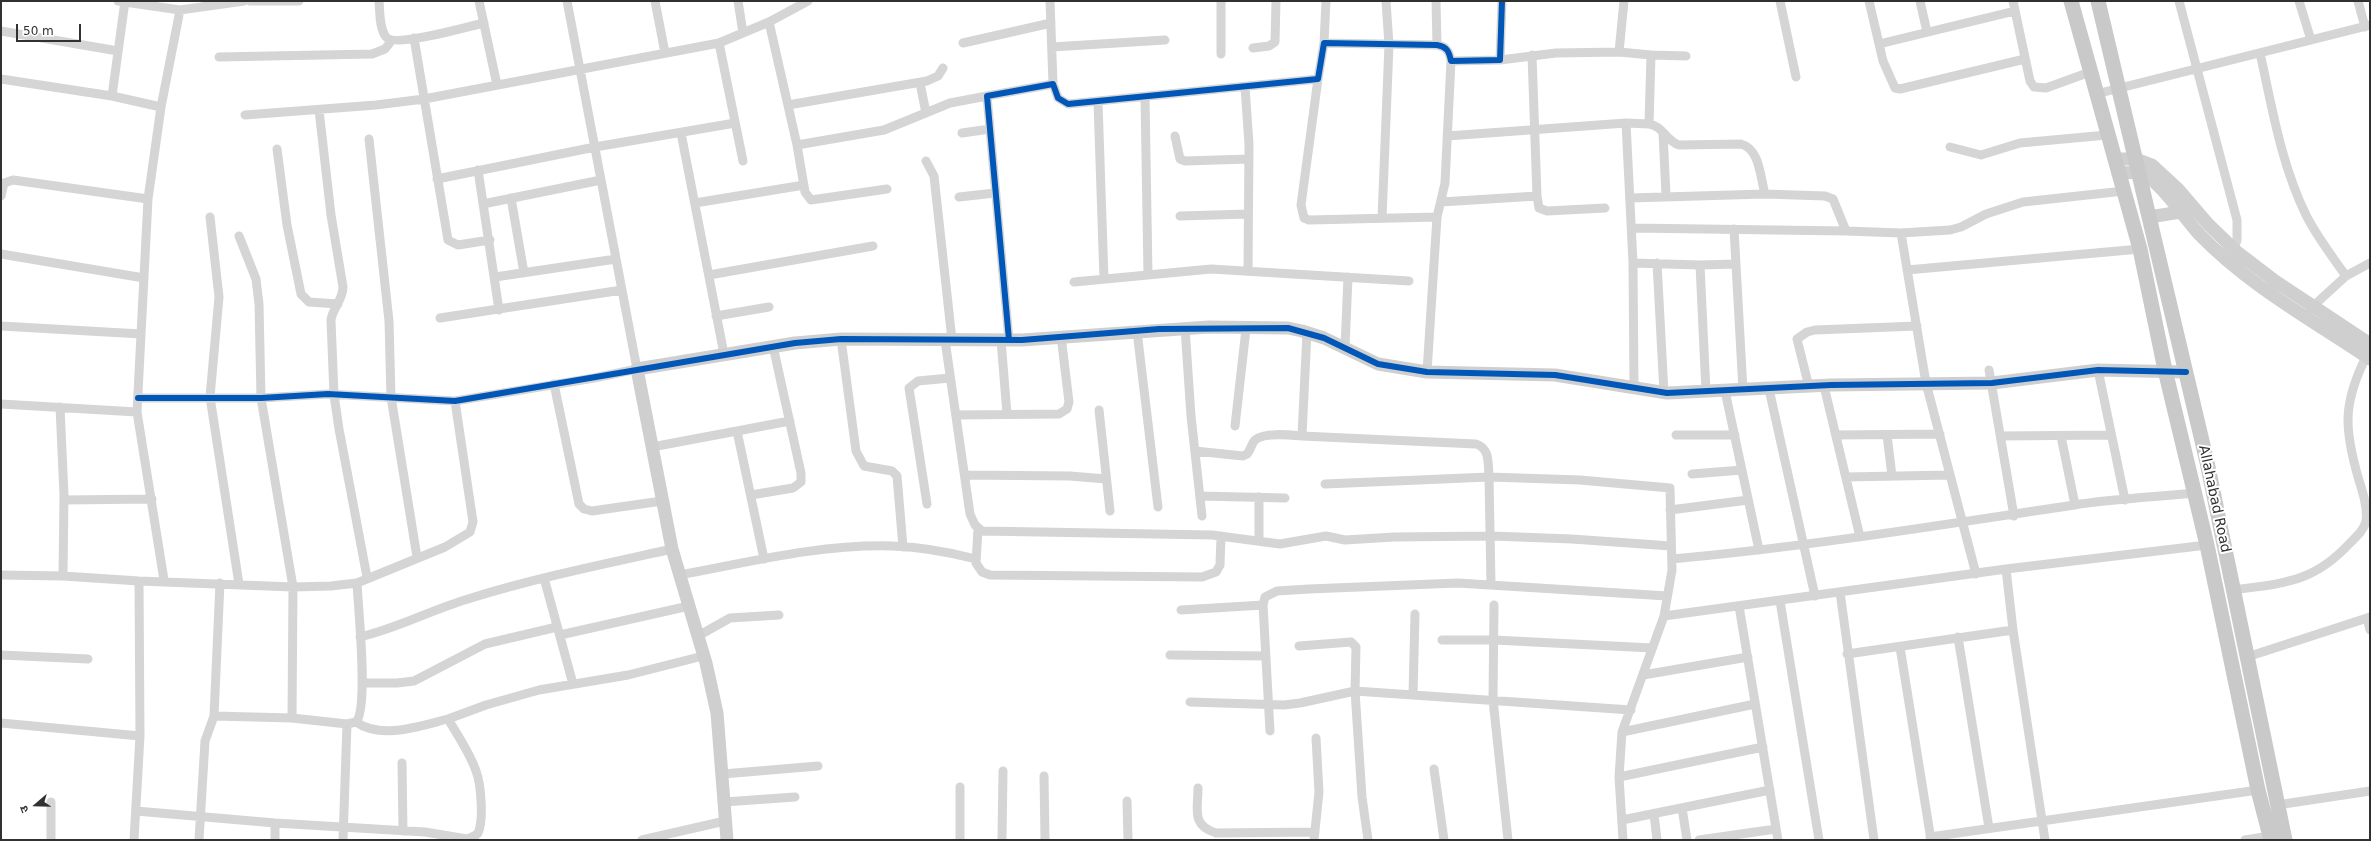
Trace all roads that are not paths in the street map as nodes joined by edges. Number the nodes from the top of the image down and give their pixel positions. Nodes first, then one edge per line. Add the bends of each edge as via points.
1 (123, 1) edge
2 (244, 1) edge
3 (250, 1) edge
4 (299, 1) edge
5 (378, 1) edge
6 (479, 1) edge
7 (567, 1) edge
8 (654, 1) edge
9 (738, 1) edge
10 (808, 1) edge
11 (1050, 1) edge
12 (1222, 1) edge
13 (1276, 1) edge
14 (1326, 1) edge
15 (1386, 1) edge
16 (1436, 1) edge
17 (1502, 1) edge
18 (1624, 1) edge
19 (1780, 1) edge
20 (1869, 1) edge
21 (1920, 1) edge
22 (2013, 1) edge
23 (2071, 1) edge
24 (2098, 1) edge
25 (2180, 1) edge
26 (2299, 1) edge
27 (2358, 1) edge
28 (180, 10) junction
29 (2015, 11) junction
30 (484, 22) junction
31 (769, 22) junction
32 (1051, 23) junction
33 (2367, 26) edge
34 (1, 31) edge
35 (1927, 32) junction
36 (743, 33) junction
37 (414, 38) junction
38 (392, 40) junction
39 (1165, 40) dead end
40 (2311, 40) junction
41 (720, 43) junction
42 (963, 43) dead end
43 (1324, 43) junction
44 (1879, 44) junction
45 (1389, 45) junction
46 (1437, 45) junction
47 (1052, 47) junction
48 (1253, 48) dead end
49 (118, 51) junction
50 (1619, 52) junction
51 (665, 53) junction
52 (2260, 53) junction
53 (1221, 54) dead end
54 (1532, 55) junction
55 (1651, 55) junction
56 (1686, 56) dead end
57 (219, 58) dead end
58 (2026, 59) junction
59 (1500, 60) junction
60 (1451, 61) junction
61 (943, 68) dead end
62 (580, 69) junction
63 (2196, 69) junction
64 (2090, 72) junction
65 (1796, 77) dead end
66 (1, 79) edge
67 (1318, 79) junction
68 (920, 83) junction
69 (1053, 84) junction
70 (497, 85) junction
71 (1245, 87) junction
72 (2119, 88) junction
73 (2096, 94) junction
74 (112, 96) junction
75 (987, 96) junction
76 (1145, 97) junction
77 (424, 99) junction
78 (1098, 102) junction
79 (788, 105) junction
80 (161, 107) junction
81 (320, 110) junction
82 (926, 113) junction
83 (245, 115) dead end
84 (735, 123) junction
85 (1626, 123) junction
86 (1649, 124) junction
87 (990, 129) junction
88 (1533, 129) junction
89 (962, 132) dead end
90 (681, 133) junction
91 (1663, 133) junction
92 (2107, 135) junction
93 (1175, 136) dead end
94 (1447, 136) junction
95 (369, 139) dead end
96 (797, 145) junction
97 (595, 147) junction
98 (1950, 147) dead end
99 (276, 149) dead end
100 (1249, 159) junction
101 (742, 161) dead end
102 (926, 161) dead end
103 (2116, 166) junction
104 (2137, 166) junction
105 (478, 170) junction
106 (437, 179) junction
107 (601, 180) junction
108 (804, 185) junction
109 (888, 189) dead end
110 (2124, 191) junction
111 (996, 193) junction
112 (1764, 194) junction
113 (1, 196) edge
114 (1537, 196) junction
115 (1666, 196) junction
116 (959, 197) dead end
117 (512, 198) junction
118 (1630, 198) junction
119 (148, 200) junction
120 (1440, 202) junction
121 (695, 203) junction
122 (483, 204) junction
123 (1604, 208) dead end
124 (2188, 211) junction
125 (1248, 214) junction
126 (1180, 216) dead end
127 (210, 217) dead end
128 (1437, 217) junction
129 (2149, 217) junction
130 (1382, 218) junction
131 (1632, 228) junction
132 (1734, 229) junction
133 (1846, 231) junction
134 (1901, 233) junction
135 (239, 236) dead end
136 (490, 240) junction
137 (873, 246) dead end
138 (2140, 249) junction
139 (2235, 250) junction
140 (1, 254) edge
141 (616, 260) junction
142 (2229, 261) junction
143 (1633, 263) junction
144 (1657, 263) junction
145 (2370, 263) edge
146 (1736, 264) junction
147 (1700, 265) junction
148 (1907, 270) junction
149 (1248, 271) junction
150 (524, 273) junction
151 (708, 275) junction
152 (1148, 275) junction
153 (2346, 276) junction
154 (495, 277) junction
155 (1348, 277) junction
156 (144, 278) junction
157 (1104, 279) junction
158 (1409, 281) dead end
159 (1074, 282) dead end
160 (622, 290) junction
161 (338, 304) junction
162 (2313, 306) junction
163 (769, 307) dead end
164 (499, 310) junction
165 (2303, 315) junction
166 (716, 316) junction
167 (440, 318) dead end
168 (1, 326) edge
169 (1917, 326) junction
170 (1185, 328) junction
171 (1246, 329) junction
172 (1137, 331) junction
173 (1307, 332) junction
174 (141, 334) junction
175 (1060, 336) junction
176 (841, 339) junction
177 (948, 340) junction
178 (1005, 340) junction
179 (2355, 342) junction
180 (2370, 344) edge
181 (773, 346) junction
182 (1345, 347) junction
183 (724, 354) junction
184 (2368, 358) edge
185 (637, 369) junction
186 (1989, 370) dead end
187 (2098, 370) junction
188 (2166, 370) junction
189 (1427, 372) junction
190 (2186, 372) junction
191 (950, 378) junction
192 (1926, 383) junction
193 (1992, 383) junction
194 (554, 384) junction
195 (1824, 386) junction
196 (1809, 387) junction
197 (1634, 388) junction
198 (1769, 389) junction
199 (1743, 390) junction
200 (1725, 391) junction
201 (1706, 392) junction
202 (1664, 393) junction
203 (334, 394) junction
204 (210, 397) junction
205 (391, 397) junction
206 (138, 398) junction
207 (261, 398) junction
208 (455, 400) junction
209 (1, 404) edge
210 (60, 407) junction
211 (1099, 410) dead end
212 (137, 412) junction
213 (956, 414) junction
214 (1007, 414) junction
215 (790, 421) junction
216 (1235, 426) dead end
217 (737, 431) junction
218 (1940, 434) junction
219 (1676, 435) dead end
220 (1734, 435) junction
221 (1836, 435) junction
222 (1887, 435) junction
223 (2111, 435) junction
224 (1302, 436) junction
225 (2001, 436) junction
226 (2061, 436) junction
227 (652, 447) junction
228 (1195, 451) junction
229 (1742, 470) junction
230 (1692, 474) dead end
231 (964, 475) junction
232 (1950, 475) junction
233 (1892, 476) junction
234 (1489, 477) junction
235 (1846, 477) junction
236 (1106, 479) junction
237 (1325, 484) dead end
238 (2195, 493) junction
239 (751, 495) junction
240 (1200, 496) junction
241 (1259, 497) junction
242 (1285, 498) dead end
243 (152, 499) junction
244 (64, 500) junction
245 (1748, 500) junction
246 (2125, 500) junction
247 (662, 501) junction
248 (927, 504) dead end
249 (2075, 505) junction
250 (1158, 507) dead end
251 (1670, 510) junction
252 (1110, 511) dead end
253 (1202, 516) dead end
254 (2014, 516) junction
255 (1963, 523) junction
256 (978, 529) junction
257 (1221, 536) junction
258 (1492, 536) junction
259 (1860, 537) junction
260 (1259, 541) junction
261 (1804, 544) junction
262 (2208, 545) junction
263 (1671, 546) junction
264 (903, 547) junction
265 (672, 549) junction
266 (1758, 550) junction
267 (418, 557) junction
268 (764, 559) junction
269 (976, 559) junction
270 (1672, 559) junction
271 (2006, 570) junction
272 (1976, 574) junction
273 (1, 575) edge
274 (680, 575) junction
275 (63, 576) junction
276 (367, 577) junction
277 (544, 578) junction
278 (164, 580) junction
279 (139, 581) junction
280 (220, 583) junction
281 (357, 583) junction
282 (239, 584) junction
283 (1492, 584) junction
284 (293, 586) junction
285 (2233, 590) junction
286 (1840, 592) junction
287 (1667, 596) junction
288 (1816, 596) junction
289 (1780, 600) junction
290 (1263, 605) junction
291 (1494, 605) dead end
292 (689, 606) junction
293 (1740, 606) junction
294 (1182, 610) dead end
295 (779, 614) dead end
296 (1415, 614) dead end
297 (1664, 616) junction
298 (2369, 617) edge
299 (2013, 630) junction
300 (2370, 630) edge
301 (558, 631) junction
302 (698, 636) junction
303 (360, 637) junction
304 (1958, 637) junction
305 (1442, 640) dead end
306 (1494, 640) junction
307 (1299, 646) dead end
308 (1900, 647) junction
309 (1652, 648) junction
310 (1847, 654) junction
311 (1, 655) edge
312 (1170, 655) dead end
313 (703, 656) junction
314 (1266, 656) junction
315 (1748, 657) junction
316 (2247, 657) junction
317 (88, 659) dead end
318 (1643, 675) junction
319 (362, 683) junction
320 (573, 684) junction
321 (1355, 691) junction
322 (1413, 695) junction
323 (1493, 700) junction
324 (1190, 702) dead end
325 (1268, 704) junction
326 (1756, 704) junction
327 (1631, 710) junction
328 (214, 716) junction
329 (292, 718) junction
330 (448, 719) junction
331 (1, 723) edge
332 (352, 723) junction
333 (1270, 731) dead end
334 (1622, 732) junction
335 (140, 736) junction
336 (1316, 738) dead end
337 (1763, 747) junction
338 (402, 763) dead end
339 (818, 766) dead end
340 (1434, 769) dead end
341 (1003, 771) dead end
342 (722, 774) junction
343 (1044, 776) dead end
344 (1619, 777) junction
345 (960, 787) dead end
346 (1198, 788) dead end
347 (1770, 790) junction
348 (2258, 790) junction
349 (2370, 791) edge
350 (795, 798) dead end
351 (1127, 801) dead end
352 (51, 802) dead end
353 (724, 802) junction
354 (2277, 805) junction
355 (1682, 808) junction
356 (136, 811) junction
357 (1654, 814) junction
358 (199, 815) junction
359 (1622, 820) junction
360 (2042, 820) junction
361 (725, 821) junction
362 (275, 823) junction
363 (343, 827) junction
364 (1989, 828) junction
365 (1776, 829) junction
366 (403, 831) junction
367 (1315, 836) edge
368 (2271, 838) edge
369 (1930, 839) edge
370 (51, 840) edge
371 (134, 840) edge
372 (199, 840) edge
373 (275, 840) edge
374 (343, 840) edge
375 (642, 840) edge
376 (727, 840) edge
377 (960, 840) edge
378 (1002, 840) edge
379 (1045, 840) edge
380 (1128, 840) edge
381 (1368, 840) edge
382 (1444, 840) edge
383 (1508, 840) edge
384 (1623, 840) edge
385 (1657, 840) edge
386 (1687, 840) edge
387 (1699, 840) edge
388 (1778, 840) edge
389 (1819, 840) edge
390 (1874, 840) edge
391 (2045, 840) edge
392 (2245, 840) edge
393 (2285, 840) edge

1 - 28 street
1 - 49 street
2 - 28 street
3 - 4 street
5 - 38 street via 382,31 386,38
6 - 30 street
7 - 62 street
8 - 51 street
9 - 36 street
10 - 31 street
11 - 32 street
12 - 53 street
13 - 48 street via 1275,42 1269,46
14 - 43 street
15 - 45 street
16 - 46 street
17 - 59 street
18 - 50 street
19 - 65 street
20 - 44 street
21 - 35 street
22 - 29 street
23 - 64 main road
24 - 72 main road, Allahabad Road
25 - 63 street
26 - 40 street
27 - 33 street
28 - 80 street
29 - 35 street
29 - 58 street
30 - 37 street
30 - 70 street
31 - 36 street
31 - 79 street
32 - 42 street
32 - 47 street
33 - 40 street
34 - 49 street
35 - 44 street
36 - 41 street
37 - 38 street
37 - 77 street
38 - 57 street via 385,49 372,54
39 - 47 street
40 - 52 street
41 - 51 street
41 - 84 street
43 - 45 street
43 - 67 street
44 - 58 street via 1892,83 1900,90
45 - 46 street
45 - 130 street
46 - 60 street via 1449,52
47 - 69 street
49 - 74 street
50 - 54 street
50 - 55 street
51 - 62 street
52 - 63 street
52 - 153 street via 2282,150 2293,184 2320,239
54 - 59 street
54 - 88 street
55 - 56 street
55 - 86 street
58 - 64 street via 2030,81 2038,89
59 - 60 street
60 - 94 street
61 - 68 street via 938,76
62 - 70 street
62 - 97 street
63 - 72 street
63 - 139 street via 2237,220
64 - 73 main road
66 - 74 street
67 - 71 street
67 - 130 street via 1301,213 1309,220
68 - 79 street
68 - 82 street
69 - 75 street
69 - 78 street via 1062,102
70 - 77 street
71 - 76 street
71 - 100 street
72 - 73 street
72 - 104 main road, Allahabad Road
73 - 92 main road
74 - 80 street
75 - 82 street via 950,103
75 - 87 street
76 - 78 street
76 - 152 street
77 - 81 street
77 - 106 street
78 - 157 street
79 - 96 street
80 - 119 street
81 - 83 street
81 - 161 street via 331,215 343,287 343,297
82 - 96 street via 884,130
84 - 90 street
84 - 101 street
85 - 86 street
85 - 88 street
85 - 118 street
86 - 91 street
87 - 89 street
87 - 111 street
88 - 94 street
88 - 114 street
90 - 97 street
90 - 121 street
91 - 112 street via 1671,143 1679,145 1741,144 1752,149
91 - 115 street
92 - 98 street via 2020,143 1981,155
92 - 103 main road
93 - 100 street via 1180,159 1185,161
94 - 120 street via 1445,183
95 - 205 street via 389,321
96 - 108 street
97 - 105 street
97 - 107 street
99 - 161 street via 286,225 301,294 309,302
100 - 125 street
102 - 177 street via 934,176
103 - 104 street
103 - 110 main road
104 - 124 street via 2152,165 2160,170
104 - 129 main road, Allahabad Road
105 - 106 street
105 - 122 street
106 - 136 street via 448,240 458,245
107 - 117 street
107 - 141 street
108 - 109 street via 811,200
108 - 121 street
110 - 134 street via 2023,202 1986,214 1950,230
110 - 138 main road
111 - 116 street
111 - 178 street
112 - 115 street
112 - 133 street via 1824,196 1834,199
113 - 119 street via 4,183 13,180
114 - 120 street
114 - 123 street via 1539,208 1547,211
115 - 118 street
117 - 122 street
117 - 150 street
118 - 131 street
119 - 156 street
120 - 128 street
121 - 151 street
122 - 136 street
124 - 129 street
124 - 139 street
124 - 142 street via 2199,233
125 - 126 street
125 - 149 street
127 - 204 street via 219,297
128 - 130 street
128 - 189 street
129 - 190 main road, Allahabad Road
131 - 132 street
131 - 143 street
132 - 133 street
132 - 146 street
133 - 134 street
134 - 148 street
135 - 207 street via 256,279
136 - 154 street
137 - 151 street
138 - 148 street
138 - 188 main road
139 - 142 street
139 - 162 street
140 - 156 street
141 - 150 street
141 - 160 street
142 - 165 street
143 - 144 street
143 - 197 street
144 - 147 street
144 - 202 street
145 - 153 street
146 - 147 street
146 - 199 street
147 - 201 street
148 - 169 street
149 - 152 street via 1211,269
149 - 155 street
150 - 154 street
151 - 166 street
152 - 157 street
153 - 162 street
154 - 164 street
155 - 158 street
155 - 182 street
156 - 174 street
157 - 159 street
160 - 164 street
160 - 185 street
161 - 203 street via 332,312 331,320
162 - 165 street
162 - 179 street
163 - 166 street
164 - 167 street
165 - 179 street
166 - 183 street
168 - 174 street
169 - 192 street
169 - 196 street via 1815,330 1801,335 1797,339 1798,346
170 - 171 street
170 - 172 street
170 - 228 street
171 - 173 street via 1288,328
171 - 216 street
172 - 175 street
172 - 250 street
173 - 182 street
173 - 224 street
174 - 206 street
175 - 178 street
175 - 214 street via 1069,402 1067,409 1059,414
176 - 177 street
176 - 181 street
176 - 264 street via 856,451 864,466 892,471 897,476
177 - 178 street
177 - 191 street
178 - 214 street
179 - 180 street
179 - 184 street
181 - 183 street
181 - 215 street
182 - 189 street via 1378,364
183 - 185 street
184 - 285 street via 2350,393 2347,414 2348,438 2364,498 2364,529 2337,557 2310,576 2291,582
185 - 194 street
185 - 227 street
186 - 193 street
187 - 188 street
187 - 193 street
187 - 223 street
188 - 190 street
188 - 238 main road
189 - 197 street via 1555,375
190 - 285 main road, Allahabad Road
191 - 213 street
191 - 248 street via 918,381 909,388
192 - 193 street
192 - 195 street
192 - 218 street
193 - 225 street
194 - 208 street
194 - 247 street via 579,504 584,509 592,511
195 - 196 street
195 - 221 street
196 - 198 street
197 - 202 street
198 - 199 street
198 - 261 street
199 - 200 street
200 - 201 street
200 - 220 street
201 - 202 street
203 - 205 street
203 - 207 street
203 - 276 street
204 - 206 street
204 - 207 street
204 - 282 street
205 - 208 street
205 - 267 street
206 - 212 street
207 - 284 street
208 - 267 street via 473,522 470,532 461,538
209 - 210 street
210 - 212 street
210 - 244 street
211 - 236 street
212 - 243 street
213 - 214 street
213 - 231 street
215 - 217 street
215 - 239 street via 801,482 793,488
217 - 227 street
217 - 239 street
218 - 222 street
218 - 232 street
219 - 220 street
220 - 229 street
221 - 222 street
221 - 235 street
222 - 233 street
223 - 226 street
223 - 246 street
224 - 228 street via 1286,434 1260,437 1253,443 1248,454 1243,456
224 - 234 street via 1476,444 1482,446 1486,452
225 - 226 street
225 - 254 street
226 - 249 street
227 - 247 street
228 - 240 street
229 - 230 street
229 - 245 street
231 - 236 street
231 - 256 street via 970,514
232 - 233 street
232 - 255 street
233 - 235 street
234 - 237 street
234 - 251 street via 1580,480 1670,488
234 - 258 street
235 - 259 street
236 - 252 street
238 - 246 street
238 - 262 main road
239 - 268 street
240 - 241 street
240 - 253 street
241 - 242 street
241 - 260 street
243 - 244 street
243 - 278 street
244 - 275 street
245 - 251 street
245 - 266 street
246 - 249 street
247 - 265 street
249 - 254 street
251 - 263 street
254 - 255 street
255 - 259 street
255 - 272 street
256 - 257 street via 1060,534
256 - 269 street
257 - 260 street
257 - 269 street via 1220,565 1216,572 1202,577 990,575 978,568
258 - 260 street via 1345,540 1326,536 1280,544
258 - 263 street
258 - 283 street
259 - 261 street
261 - 266 street
261 - 288 street
262 - 271 street
262 - 348 main road
263 - 270 street
264 - 268 street via 854,547 807,551
264 - 269 street via 947,552
265 - 274 street
265 - 277 street
266 - 270 street
267 - 276 street
268 - 274 street
270 - 287 street
271 - 272 street
271 - 299 street
272 - 286 street
273 - 275 street
274 - 292 street
275 - 279 street
276 - 281 street
277 - 301 street
277 - 303 street via 467,599 387,631
278 - 279 street
278 - 280 street
279 - 335 street
280 - 282 street
280 - 328 street
281 - 284 street via 316,587
281 - 303 street
282 - 284 street
283 - 287 street
283 - 290 street via 1458,583 1277,591 1265,597
284 - 329 street
285 - 316 main road, Allahabad Road
286 - 288 street
286 - 310 street
287 - 297 street
288 - 289 street
289 - 293 street
289 - 389 street
290 - 294 street
290 - 314 street
291 - 306 street
292 - 301 street
292 - 302 street
293 - 297 street
293 - 315 street
295 - 302 street via 730,618
296 - 322 street
297 - 309 street
298 - 300 street
298 - 316 street
299 - 304 street
299 - 360 street
301 - 319 street via 485,644 414,680 397,683
301 - 320 street
302 - 313 street
303 - 319 street
304 - 308 street
304 - 364 street
305 - 306 street
306 - 309 street
306 - 323 street
307 - 321 street via 1351,642 1357,651
308 - 310 street
308 - 369 street
309 - 318 street
310 - 390 street
311 - 317 street
312 - 314 street
313 - 320 street via 628,676
313 - 342 street via 717,713
314 - 325 street
315 - 318 street
315 - 326 street
316 - 354 main road, Allahabad Road
318 - 327 street
319 - 332 street via 361,712
320 - 330 street via 510,698
321 - 322 street
321 - 325 street via 1300,703
321 - 381 street via 1362,797
322 - 323 street
323 - 327 street
323 - 383 street
324 - 325 street
325 - 333 street
326 - 334 street
326 - 337 street
327 - 334 street
328 - 329 street
328 - 358 street via 205,741
329 - 332 street
330 - 332 street via 411,728 382,731
330 - 366 street via 470,757 479,779 481,822 477,834 467,838
331 - 335 street
332 - 363 street
334 - 344 street
335 - 356 street
336 - 367 street via 1319,792
337 - 344 street
337 - 347 street
338 - 366 street
339 - 342 street
340 - 382 street
341 - 378 street
342 - 353 street
343 - 379 street
344 - 359 street
345 - 377 street
346 - 367 street via 1198,818 1206,830 1216,833
347 - 355 street
347 - 365 street
348 - 360 street
348 - 368 main road
349 - 354 street
350 - 353 street
351 - 380 street
352 - 370 street
353 - 361 street
354 - 393 main road, Allahabad Road
355 - 357 street
355 - 386 street
356 - 358 street
356 - 371 street
357 - 359 street
357 - 385 street
358 - 362 street
358 - 372 street
359 - 384 street
360 - 364 street
360 - 391 street
361 - 375 street
361 - 376 street
362 - 363 street
362 - 373 street
363 - 366 street
363 - 374 street
364 - 369 street
365 - 387 street
365 - 388 street
368 - 392 street

